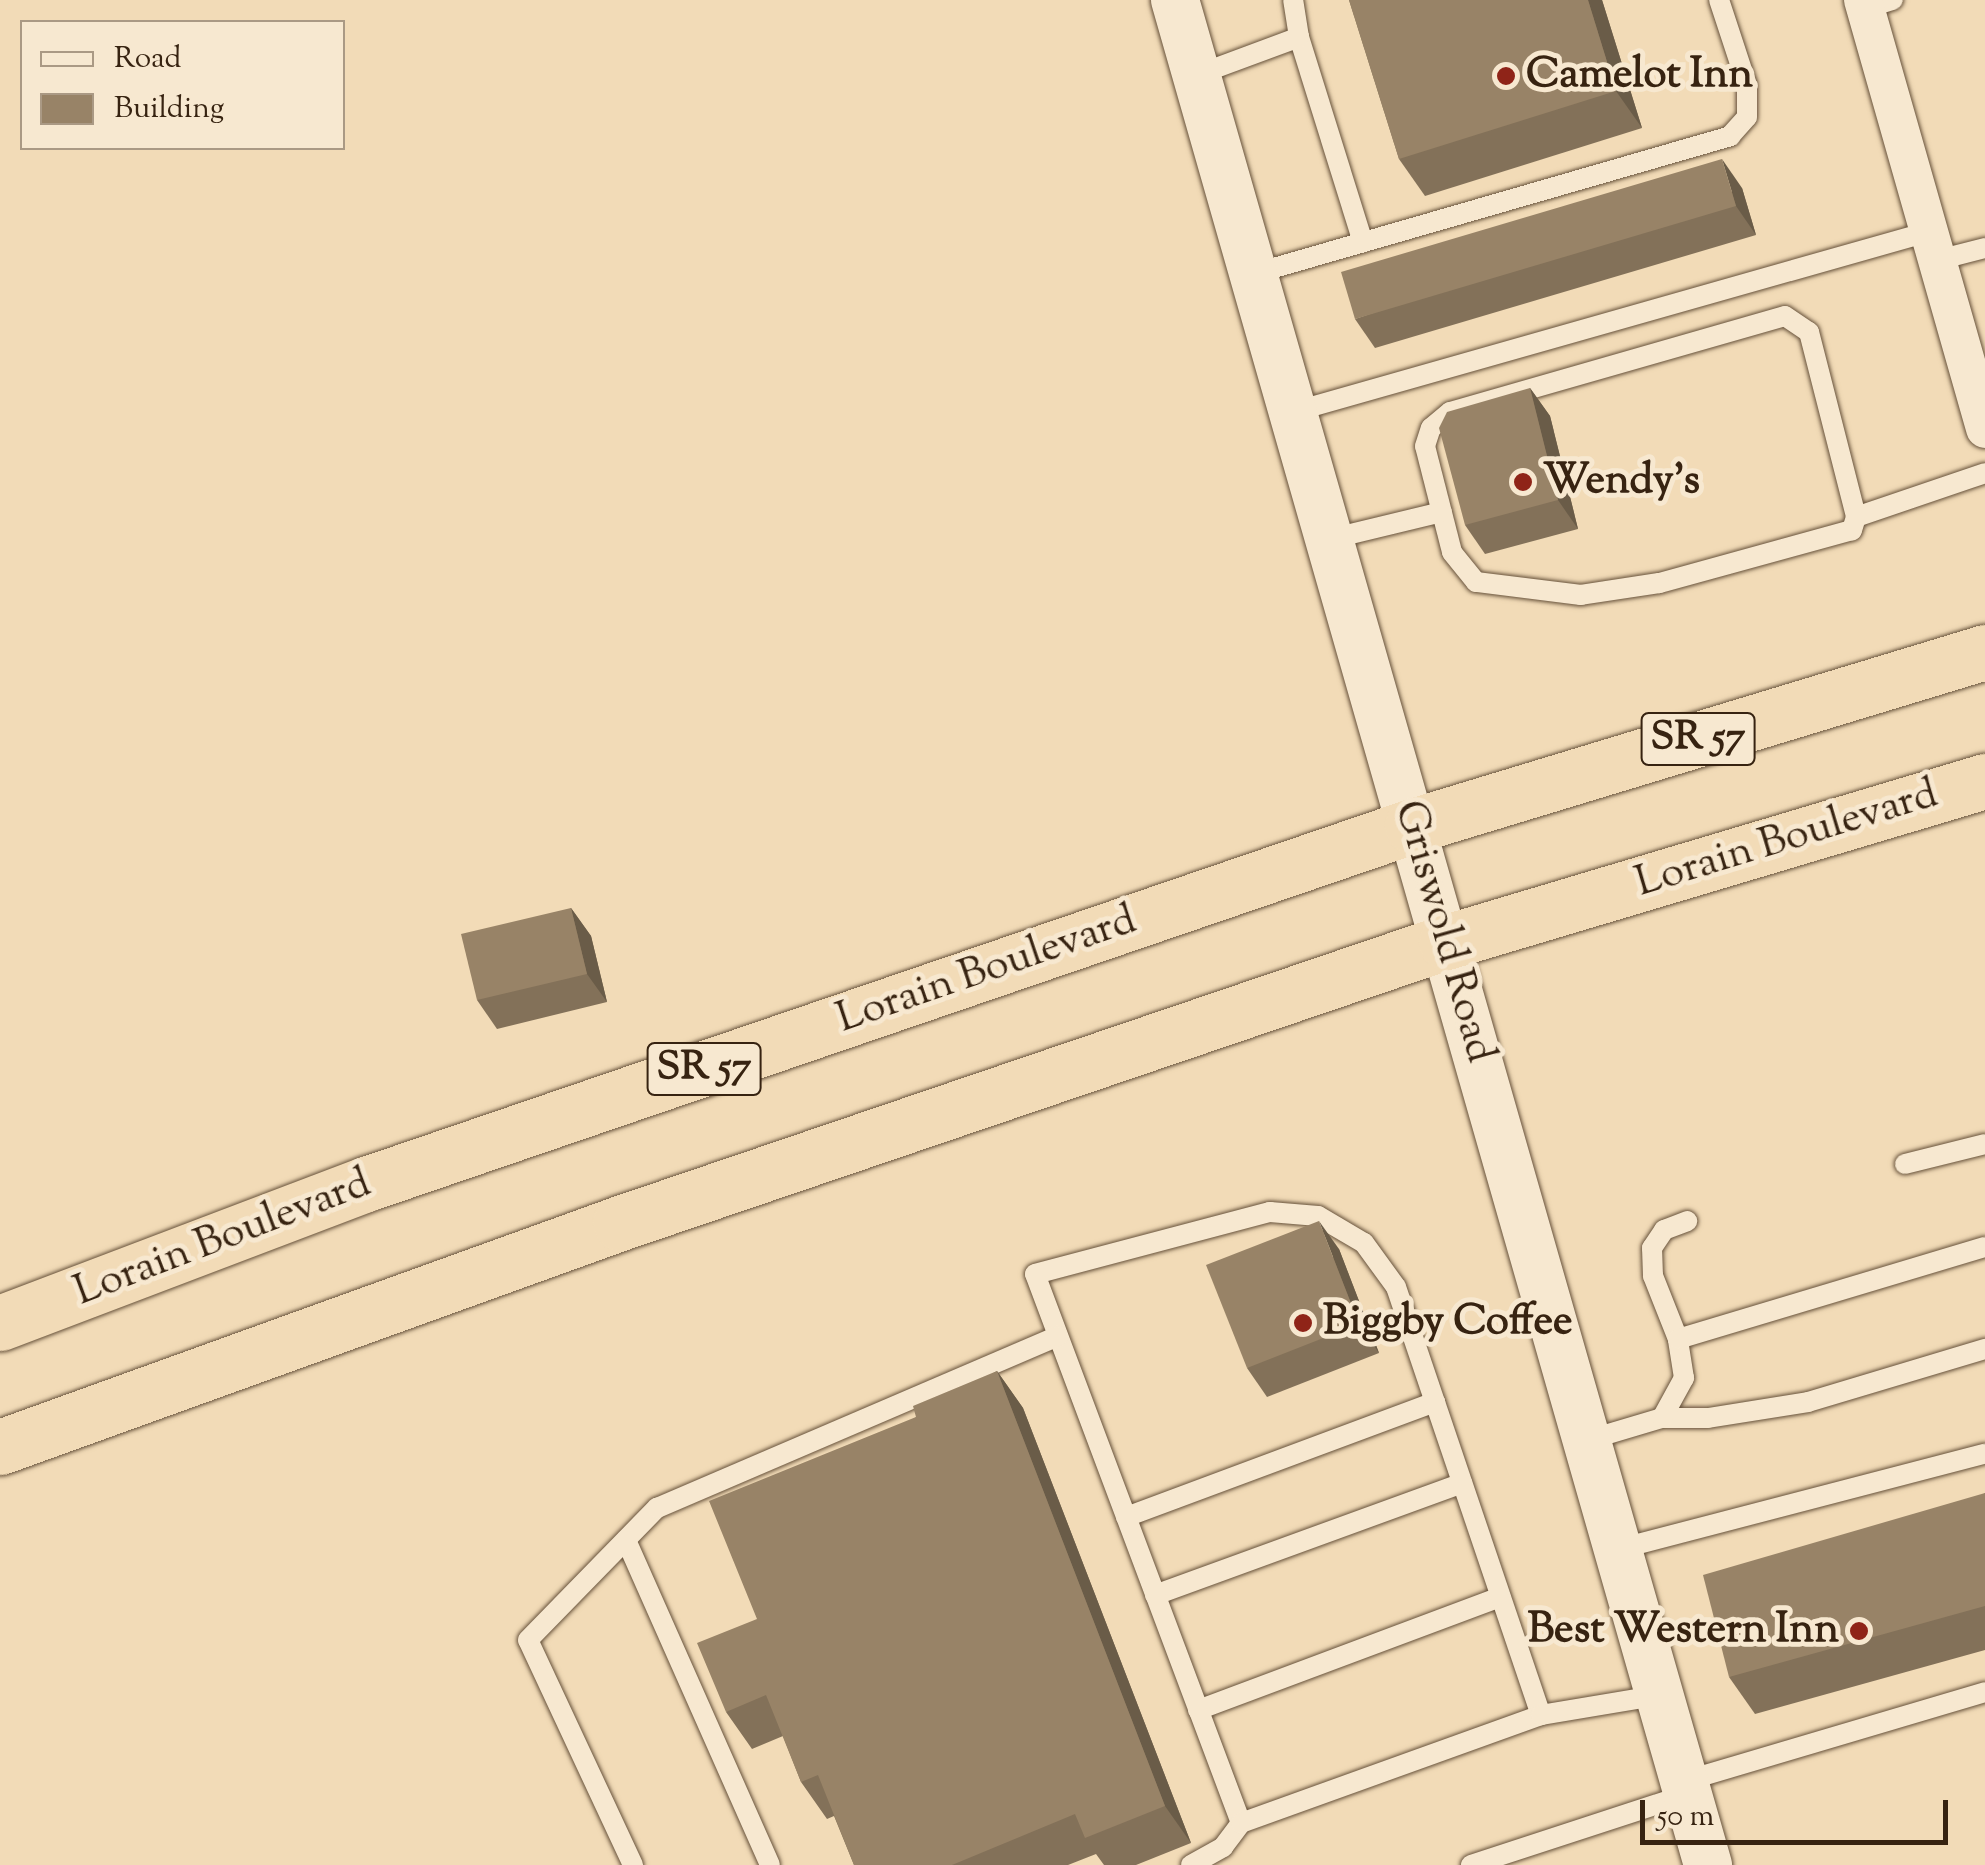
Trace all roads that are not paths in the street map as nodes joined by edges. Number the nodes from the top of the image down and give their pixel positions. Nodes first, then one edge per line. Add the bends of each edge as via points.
1 (1175, 0) edge
2 (1293, 0) edge
3 (1719, 0) edge
4 (1874, 3) edge
5 (1300, 37) junction
6 (1196, 76) junction
7 (1363, 242) junction
8 (1935, 245) junction
9 (1985, 248) edge
10 (1253, 274) junction
11 (1293, 412) junction
12 (1985, 428) edge
13 (1985, 473) edge
14 (1442, 512) junction
15 (1856, 516) junction
16 (1330, 539) junction
17 (1985, 652) edge
18 (1985, 781) edge
19 (1412, 826) junction
20 (1446, 942) junction
21 (1985, 1144) edge
22 (1905, 1164) dead end
23 (1687, 1221) dead end
24 (1985, 1247) edge
25 (0, 1323) edge
26 (1058, 1336) junction
27 (1678, 1339) junction
28 (1985, 1349) edge
29 (1435, 1402) junction
30 (1662, 1418) junction
31 (1588, 1440) junction
32 (0, 1447) edge
33 (1985, 1454) edge
34 (1462, 1483) junction
35 (1126, 1518) junction
36 (626, 1540) junction
37 (1619, 1549) junction
38 (1155, 1595) junction
39 (1502, 1597) junction
40 (1985, 1692) edge
41 (1660, 1695) junction
42 (1198, 1710) junction
43 (1541, 1716) junction
44 (1686, 1788) junction
45 (1240, 1822) junction
46 (1533, 1855) edge
47 (633, 1865) edge
48 (770, 1865) edge
49 (1191, 1865) edge
50 (1471, 1865) edge
51 (1708, 1865) edge

1 - 6 street, Griswold Road
2 - 5 lane
3 - 7 lane via 1748,85 1747,117 1730,136
4 - 8 street
5 - 6 lane
5 - 7 lane
6 - 10 street, Griswold Road
7 - 10 lane
8 - 9 lane
8 - 11 lane
8 - 12 street
10 - 11 street, Griswold Road
11 - 16 street, Griswold Road
13 - 15 lane
14 - 15 lane via 1452,552 1476,582 1582,596 1838,538 1852,530
14 - 15 lane via 1426,446 1431,428 1450,412 1786,316 1810,332
14 - 16 lane
16 - 19 street, Griswold Road
17 - 19 highway, Lorain Boulevard / SR 57
18 - 20 highway, Lorain Boulevard
19 - 20 street, Griswold Road
19 - 25 highway, Lorain Boulevard / SR 57 via 366,1184
20 - 31 street, Griswold Road
20 - 32 highway, Lorain Boulevard via 620,1222
21 - 22 lane
23 - 27 lane via 1664,1230 1652,1248 1653,1276
24 - 27 lane
26 - 29 lane via 1035,1274 1270,1212 1318,1216 1364,1243 1396,1287
26 - 35 lane
26 - 36 lane via 657,1508
27 - 30 lane via 1684,1378
28 - 30 lane via 1808,1402
29 - 34 lane
29 - 35 lane
30 - 31 lane
31 - 37 street, Griswold Road
33 - 37 lane
34 - 38 lane
34 - 39 lane
35 - 38 lane
36 - 47 lane via 528,1640
36 - 48 lane
37 - 41 street, Griswold Road
38 - 42 lane
39 - 42 lane
39 - 43 lane
40 - 44 lane
41 - 43 lane
41 - 44 street, Griswold Road
42 - 45 lane
43 - 45 lane
44 - 46 lane
44 - 51 street, Griswold Road
45 - 49 lane via 1223,1848
46 - 50 lane

